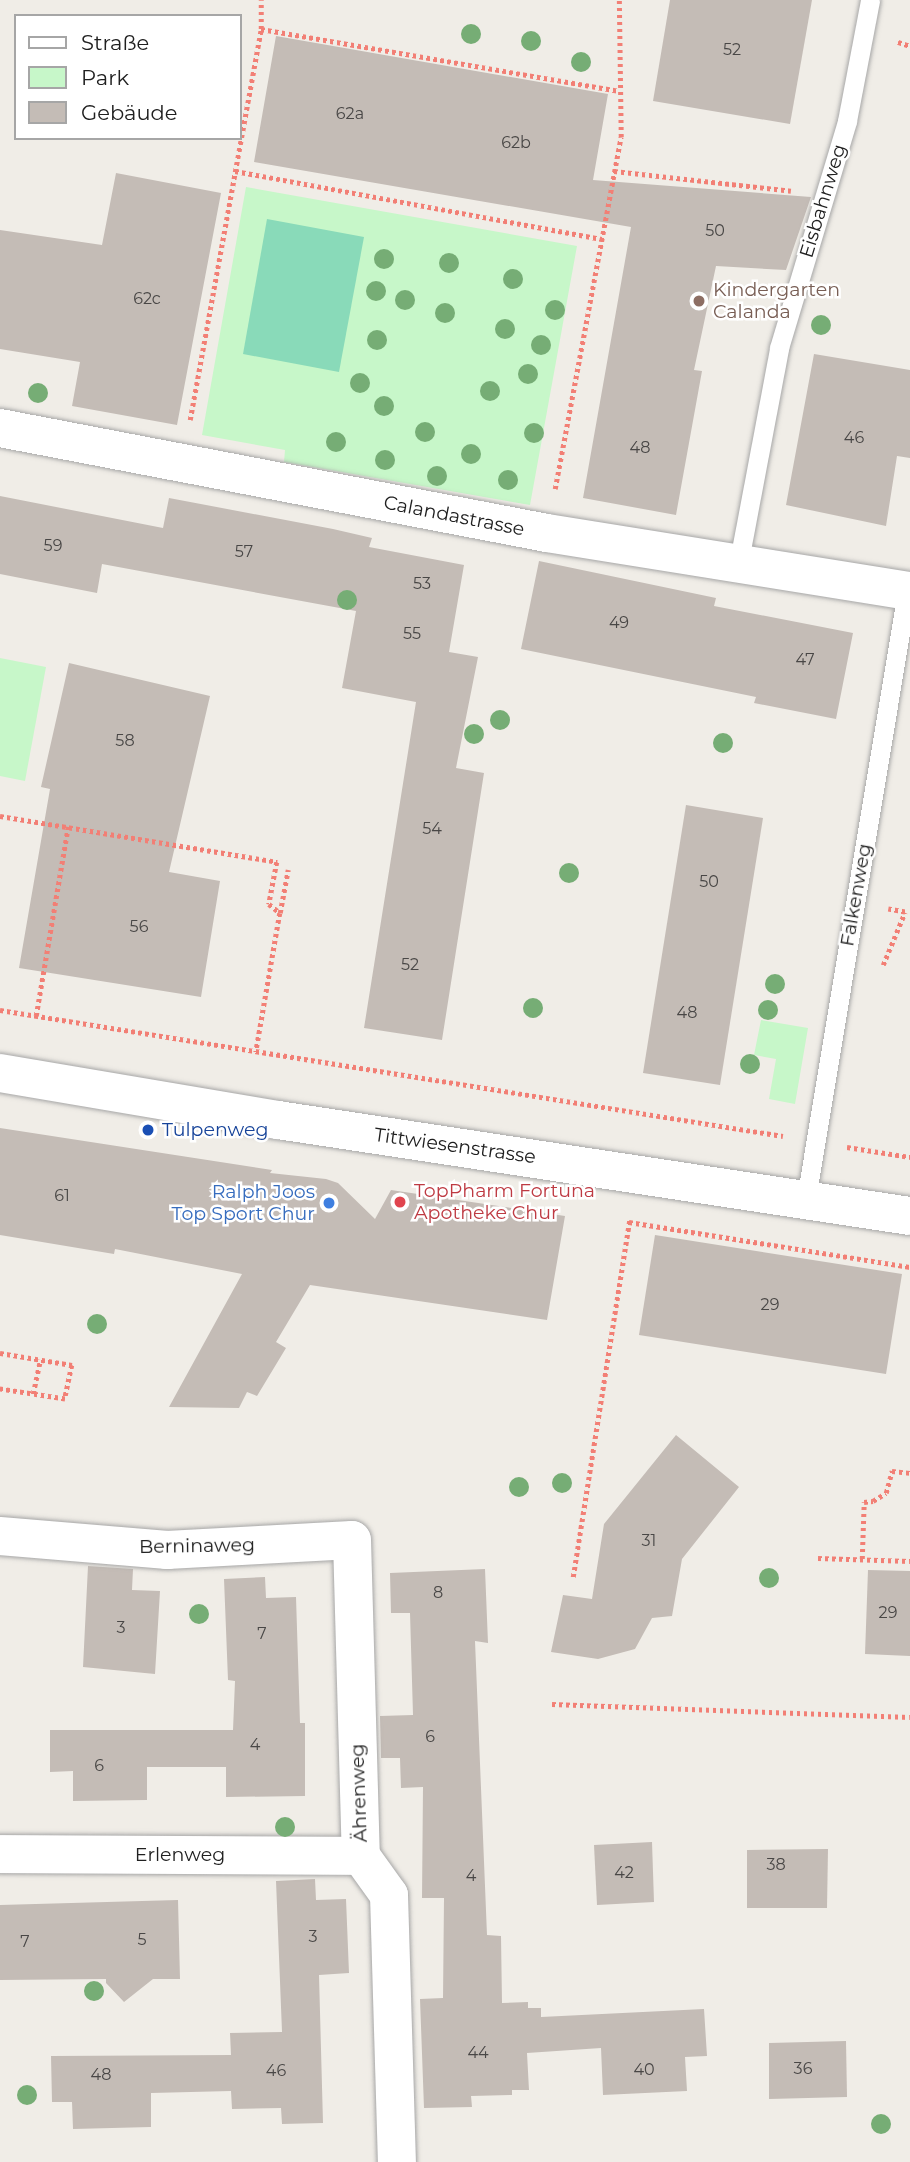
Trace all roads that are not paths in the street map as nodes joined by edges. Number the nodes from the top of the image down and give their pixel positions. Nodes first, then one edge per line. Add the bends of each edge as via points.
1 (870, 0) edge
2 (0, 428) edge
3 (738, 566) junction
4 (909, 591) edge
5 (0, 1073) edge
6 (806, 1199) junction
7 (910, 1216) edge
8 (0, 1536) edge
9 (352, 1541) joint
10 (0, 1854) edge
11 (361, 1856) junction
12 (397, 2162) edge

1 - 3 lane, Eisbahnweg via 847,121 779,348
2 - 3 street, Calandastrasse
3 - 4 street, Calandastrasse
4 - 6 lane, Falkenweg
5 - 6 street, Tittwiesenstrasse
6 - 7 street, Tittwiesenstrasse
8 - 9 street, Berninaweg via 167,1550
9 - 11 street, Ährenweg
10 - 11 street, Erlenweg
11 - 12 street, Ährenweg via 389,1895

